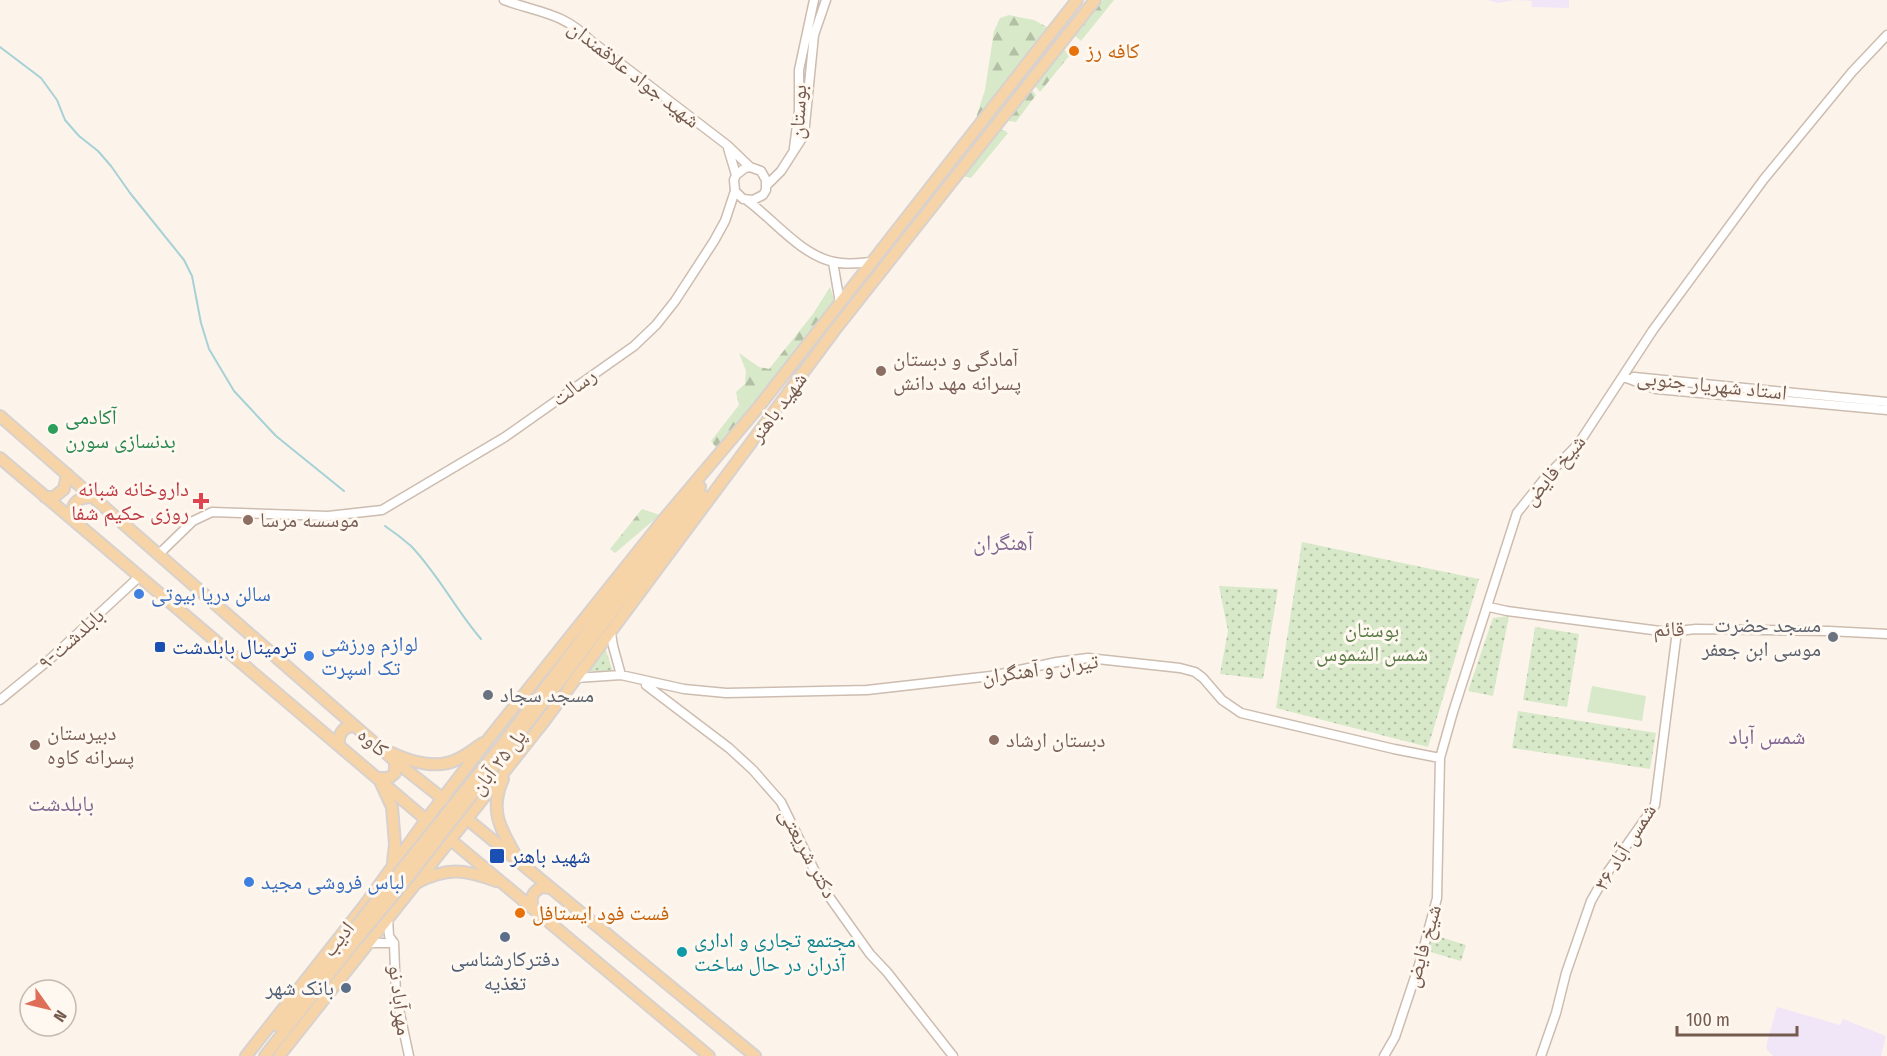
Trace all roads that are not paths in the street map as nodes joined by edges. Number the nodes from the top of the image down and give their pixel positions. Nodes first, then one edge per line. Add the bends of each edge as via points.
1 (504, 0) edge
2 (814, 0) edge
3 (826, 0) edge
4 (1078, 0) edge
5 (1095, 0) edge
6 (1082, 16) junction
7 (1887, 35) edge
8 (727, 145) junction
9 (794, 149) junction
10 (750, 167) junction
11 (760, 171) junction
12 (781, 171) junction
13 (736, 175) junction
14 (767, 185) junction
15 (735, 191) junction
16 (763, 195) junction
17 (745, 200) junction
18 (769, 217) junction
19 (725, 221) junction
20 (833, 262) junction
21 (872, 262) junction
22 (840, 303) junction
23 (1624, 376) junction
24 (1887, 402) edge
25 (757, 410) junction
26 (1887, 410) edge
27 (0, 416) edge
28 (753, 440) junction
29 (0, 458) edge
30 (67, 474) junction
31 (45, 497) junction
32 (93, 497) junction
33 (72, 519) junction
34 (159, 554) junction
35 (140, 576) junction
36 (1489, 607) junction
37 (1677, 631) junction
38 (611, 633) junction
39 (1887, 634) edge
40 (621, 675) junction
41 (576, 678) junction
42 (635, 678) junction
43 (0, 700) edge
44 (514, 709) junction
45 (542, 724) junction
46 (355, 726) junction
47 (490, 738) junction
48 (339, 745) junction
49 (377, 745) junction
50 (1440, 758) junction
51 (395, 761) junction
52 (509, 766) junction
53 (378, 778) junction
54 (443, 799) junction
55 (467, 819) junction
56 (426, 820) junction
57 (450, 839) junction
58 (521, 864) junction
59 (391, 867) junction
60 (413, 884) junction
61 (504, 884) junction
62 (550, 888) junction
63 (364, 906) junction
64 (533, 909) junction
65 (388, 918) junction
66 (350, 934) joint
67 (367, 943) junction
68 (394, 943) junction
69 (246, 1056) edge
70 (254, 1056) edge
71 (265, 1056) edge
72 (279, 1056) edge
73 (409, 1056) edge
74 (709, 1056) edge
75 (755, 1056) edge
76 (953, 1056) edge
77 (1384, 1056) edge
78 (1540, 1056) edge

1 - 8 street, شهید جواد علاقمندان via 576,27
2 - 9 street, بوستان via 800,65
3 - 9 street, بوستان via 814,35 804,135
4 - 6 main road via 1072,14 1075,19
4 - 21 main road, شهید باهنر
5 - 6 main road, شهید باهنر
6 - 28 main road, شهید باهنر
7 - 23 street, شیخ فایض via 1764,179
8 - 10 street, شهید جواد علاقمندان
8 - 13 street
9 - 12 street
10 - 11 street, شهید جواد علاقمندان
10 - 13 street
11 - 12 street, شهید جواد علاقمندان
11 - 14 street
12 - 14 street
13 - 15 street
14 - 16 street
15 - 17 street
15 - 19 street
16 - 17 street
16 - 18 street
17 - 18 street
17 - 19 street
18 - 20 street via 804,248
19 - 34 street, رسالت via 675,301 634,346 505,437 382,510 328,516 212,512 193,521
20 - 21 street
20 - 22 street
21 - 22 main road, شهید باهنر
22 - 25 main road, شهید باهنر
23 - 24 street, استاد شهریار جنوبی
23 - 26 street, استاد شهریار جنوبی via 1656,389
23 - 36 street, شیخ فایض via 1579,443 1517,513
25 - 44 main road, شهید باهنر via 664,519
25 - 66 main road, پل ۲۵ آبان, bridge via 725,457 661,534 500,747
27 - 30 main road, کاوه
28 - 38 main road, شهید باهنر
28 - 71 main road, پل ۲۵ آبان, bridge via 668,538 507,753
29 - 31 main road, کاوه
30 - 31 main road via 64,489 54,497
30 - 32 main road, کاوه
31 - 33 main road, کاوه
32 - 33 main road via 82,497 76,502 71,510
32 - 34 main road, کاوه
33 - 35 main road, کاوه
34 - 46 main road, کاوه
35 - 43 street, ۹-بابلدشت
35 - 48 main road, کاوه
36 - 37 street, قائم
36 - 50 street, شیخ فایض
37 - 39 street, قائم
37 - 78 street, شمس آباد ۳۶ via 1655,805 1591,901
38 - 40 street
38 - 41 main road, شهید باهنر
40 - 41 street, تیران و آهنگران
40 - 42 street, تیران و آهنگران
41 - 45 main road, شهید باهنر
42 - 50 street, تیران و آهنگران via 726,693 807,693 991,676 1088,658 1117,660 1195,672 1241,713
42 - 76 street, دکتر شریعتی via 729,748 781,802 844,919
44 - 45 main road via 519,726
44 - 47 main road, شهید باهنر
45 - 52 main road, شهید باهنر
46 - 48 main road via 342,731
46 - 49 main road, کاوه
47 - 49 main road via 457,760 439,765 406,760
47 - 54 main road, شهید باهنر
48 - 53 main road, کاوه
49 - 51 main road, کاوه
50 - 77 street, شیخ فایض via 1437,898 1395,1037
51 - 53 main road via 395,773 389,778
51 - 54 main road, کاوه
52 - 55 main road, شهید باهنر
52 - 58 main road via 498,790 496,808 500,827
53 - 56 main road, کاوه
53 - 59 main road via 392,807 395,844
54 - 55 main road, کاوه
54 - 56 main road, شهید باهنر
55 - 57 main road, شهید باهنر
55 - 58 main road, کاوه
56 - 57 main road, کاوه
56 - 59 main road, ادیب
57 - 60 main road, ادیب
57 - 61 main road, کاوه
58 - 62 main road, کاوه
59 - 63 main road, ادیب
60 - 61 main road via 439,872 458,870
60 - 65 main road, ادیب
61 - 64 main road, کاوه
62 - 64 main road via 543,887 534,894
62 - 75 main road, کاوه
63 - 65 main road via 376,900 385,903
63 - 69 main road, ادیب
64 - 74 main road, کاوه
65 - 67 main road, ادیب
65 - 68 street, مهرآباد نو via 389,936
66 - 70 main road, ادیب
67 - 68 street
67 - 72 main road, ادیب
68 - 73 street, مهرآباد نو via 396,995

